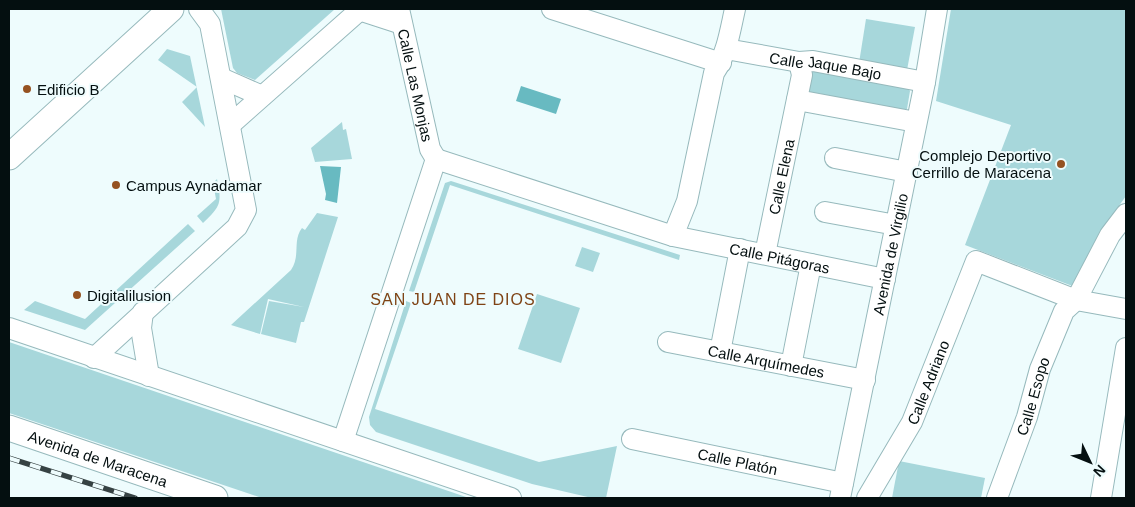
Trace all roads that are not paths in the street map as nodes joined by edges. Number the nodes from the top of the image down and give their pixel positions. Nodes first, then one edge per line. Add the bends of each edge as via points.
1 (171, 9) edge
2 (199, 9) edge
3 (552, 9) edge
4 (735, 9) edge
5 (937, 9) edge
6 (360, 10) edge
7 (401, 16) edge
8 (723, 56) junction
9 (799, 62) junction
10 (221, 78) junction
11 (924, 82) junction
12 (262, 96) junction
13 (797, 100) junction
14 (916, 122) junction
15 (231, 124) junction
16 (9, 156) edge
17 (835, 158) dead end
18 (436, 159) junction
19 (907, 172) junction
20 (824, 212) dead end
21 (1126, 214) edge
22 (896, 225) junction
23 (673, 236) junction
24 (740, 249) junction
25 (765, 254) junction
26 (811, 264) junction
27 (885, 279) junction
28 (1076, 300) junction
29 (1126, 309) edge
30 (143, 312) junction
31 (9, 328) edge
32 (668, 342) dead end
33 (1126, 348) edge
34 (720, 352) junction
35 (94, 358) junction
36 (791, 366) junction
37 (149, 376) junction
38 (865, 380) junction
39 (1122, 402) edge
40 (9, 428) edge
41 (632, 440) dead end
42 (343, 441) junction
43 (842, 490) edge
44 (215, 498) edge
45 (511, 498) edge
46 (867, 498) edge
47 (997, 498) edge
48 (1101, 498) edge

1 - 16 main road
2 - 10 street via 210,24
3 - 8 street, Calle Jaque Bajo
4 - 8 street
5 - 11 street, Avenida de Virgilio
6 - 7 street
6 - 12 street
7 - 18 street, Calle Las Monjas via 430,149
8 - 9 street, Calle Jaque Bajo
8 - 23 street via 714,73 686,201
9 - 11 street, Calle Jaque Bajo via 813,61
9 - 13 street, Calle Elena via 802,75
10 - 12 street
10 - 15 street
11 - 14 street, Avenida de Virgilio
12 - 15 street
13 - 14 street
13 - 25 street, Calle Elena
14 - 19 street, Avenida de Virgilio
15 - 30 street via 246,201 244,218
17 - 19 street
18 - 23 street, Calle Pitágoras
18 - 42 street
19 - 22 street, Avenida de Virgilio
20 - 22 street
21 - 28 street, Calle Esopo via 1110,235
22 - 27 street, Avenida de Virgilio
23 - 24 street, Calle Pitágoras
24 - 25 street, Calle Pitágoras
24 - 34 street
25 - 26 street, Calle Pitágoras
26 - 27 street, Calle Pitágoras
26 - 36 street
27 - 38 street, Avenida de Virgilio
28 - 29 street
28 - 46 street, Calle Adriano via 976,261 912,422
28 - 47 street, Calle Esopo via 1064,311 1040,369 1027,417
30 - 35 street
30 - 37 street via 141,328
31 - 35 street
32 - 34 street, Calle Arquímedes
33 - 39 street
34 - 36 street, Calle Arquímedes
35 - 37 street
36 - 38 street, Calle Arquímedes
37 - 42 street
38 - 43 street, Avenida de Virgilio
39 - 48 street
40 - 44 main road, Avenida de Maracena
41 - 43 street, Calle Platón
42 - 45 street

